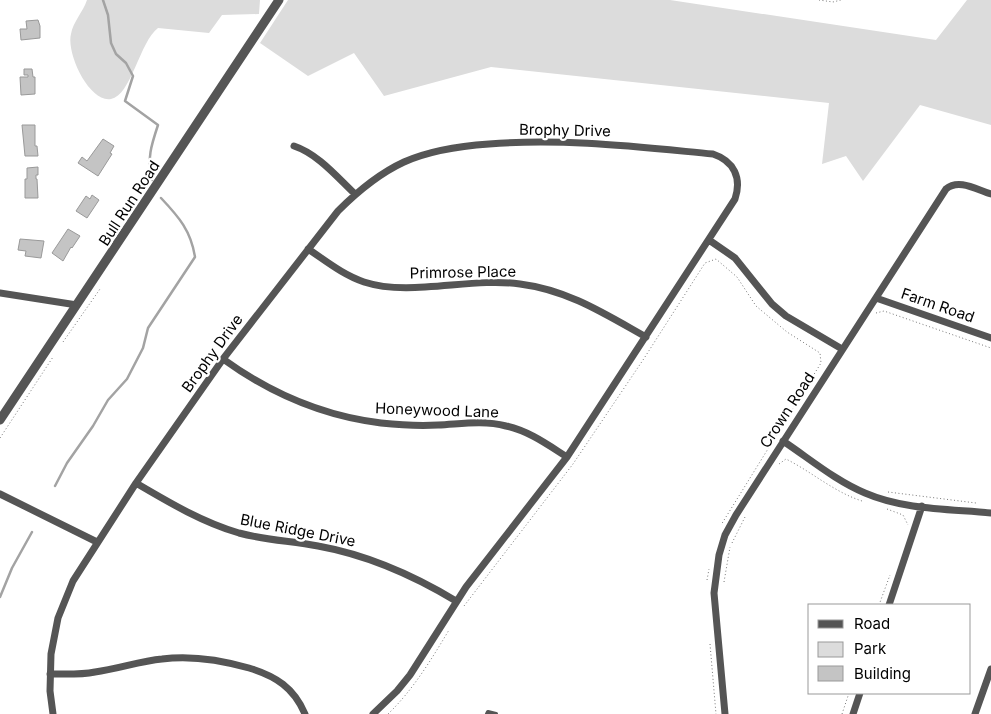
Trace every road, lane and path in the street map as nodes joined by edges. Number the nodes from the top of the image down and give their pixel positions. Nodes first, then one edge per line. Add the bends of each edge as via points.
1 (279, 0) edge
2 (819, 0) edge
3 (842, 0) edge
4 (294, 146) dead end
5 (355, 194) junction
6 (991, 194) edge
7 (709, 240) junction
8 (308, 249) junction
9 (100, 289) dead end
10 (0, 293) edge
11 (876, 298) junction
12 (78, 305) junction
13 (875, 313) dead end
14 (646, 337) junction
15 (991, 338) edge
16 (62, 344) dead end
17 (991, 348) edge
18 (842, 349) junction
19 (57, 351) dead end
20 (224, 359) junction
21 (0, 420) edge
22 (0, 438) edge
23 (783, 441) junction
24 (567, 458) junction
25 (773, 468) dead end
26 (136, 483) junction
27 (888, 492) dead end
28 (0, 494) edge
29 (862, 501) dead end
30 (981, 504) dead end
31 (922, 506) junction
32 (885, 509) dead end
33 (991, 513) edge
34 (746, 514) dead end
35 (909, 526) dead end
36 (719, 531) dead end
37 (97, 542) junction
38 (709, 567) dead end
39 (892, 570) dead end
40 (724, 584) dead end
41 (707, 585) dead end
42 (456, 601) junction
43 (879, 604) edge
44 (889, 604) edge
45 (464, 605) dead end
46 (449, 630) dead end
47 (710, 638) dead end
48 (991, 670) edge
49 (50, 674) junction
50 (849, 694) edge
51 (860, 694) edge
52 (53, 714) edge
53 (305, 714) edge
54 (373, 714) edge
55 (388, 714) edge
56 (486, 714) edge
57 (496, 714) edge
58 (716, 714) edge
59 (725, 714) edge
60 (842, 714) edge
61 (852, 714) edge
62 (975, 714) edge

1 - 12 street, Bull Run Road
2 - 3 path
4 - 5 street via 315,156
5 - 7 street, Brophy Drive via 382,174 406,162 464,146 510,142 589,143 713,154 728,161 738,183 735,199
5 - 8 street, Brophy Drive
6 - 11 street, Crown Road via 961,184 946,189
7 - 14 street, Brophy Drive
7 - 18 street via 742,266 762,293 786,316
8 - 14 street, Primrose Place via 350,276 380,286 496,282 555,291 593,306
8 - 20 street, Brophy Drive
9 - 16 path
10 - 12 street
11 - 15 street, Farm Road
11 - 18 street, Crown Road
12 - 21 street, Bull Run Road
13 - 17 path via 884,311
14 - 24 street, Brophy Drive
18 - 23 street, Crown Road
19 - 22 path
20 - 24 street, Honeywood Lane via 257,382 331,413 410,426 474,422 507,426 534,436
20 - 26 street, Brophy Drive
23 - 31 street via 864,493
23 - 59 street, Crown Road via 736,515 718,555 714,593
24 - 42 street, Brophy Drive
25 - 29 path via 786,459 847,496
26 - 37 street, Brophy Drive
26 - 42 street, Blue Ridge Drive via 218,526 265,538 344,551 430,585
27 - 30 path
28 - 37 street
31 - 33 street
31 - 44 street
32 - 35 path via 903,515
34 - 40 path via 731,545
36 - 45 path via 821,363 820,353 787,332 756,306 737,277 716,259 705,263 573,464
37 - 49 street, Brophy Drive via 63,604 54,636
38 - 41 path
39 - 43 path
42 - 54 street, Brophy Drive via 410,676
46 - 55 path via 429,664 402,701
47 - 58 path
48 - 62 street
49 - 52 street, Brophy Drive
49 - 53 street via 93,673 165,658 211,659 260,671 277,679 291,691
50 - 60 path
51 - 61 street
56 - 57 lane

